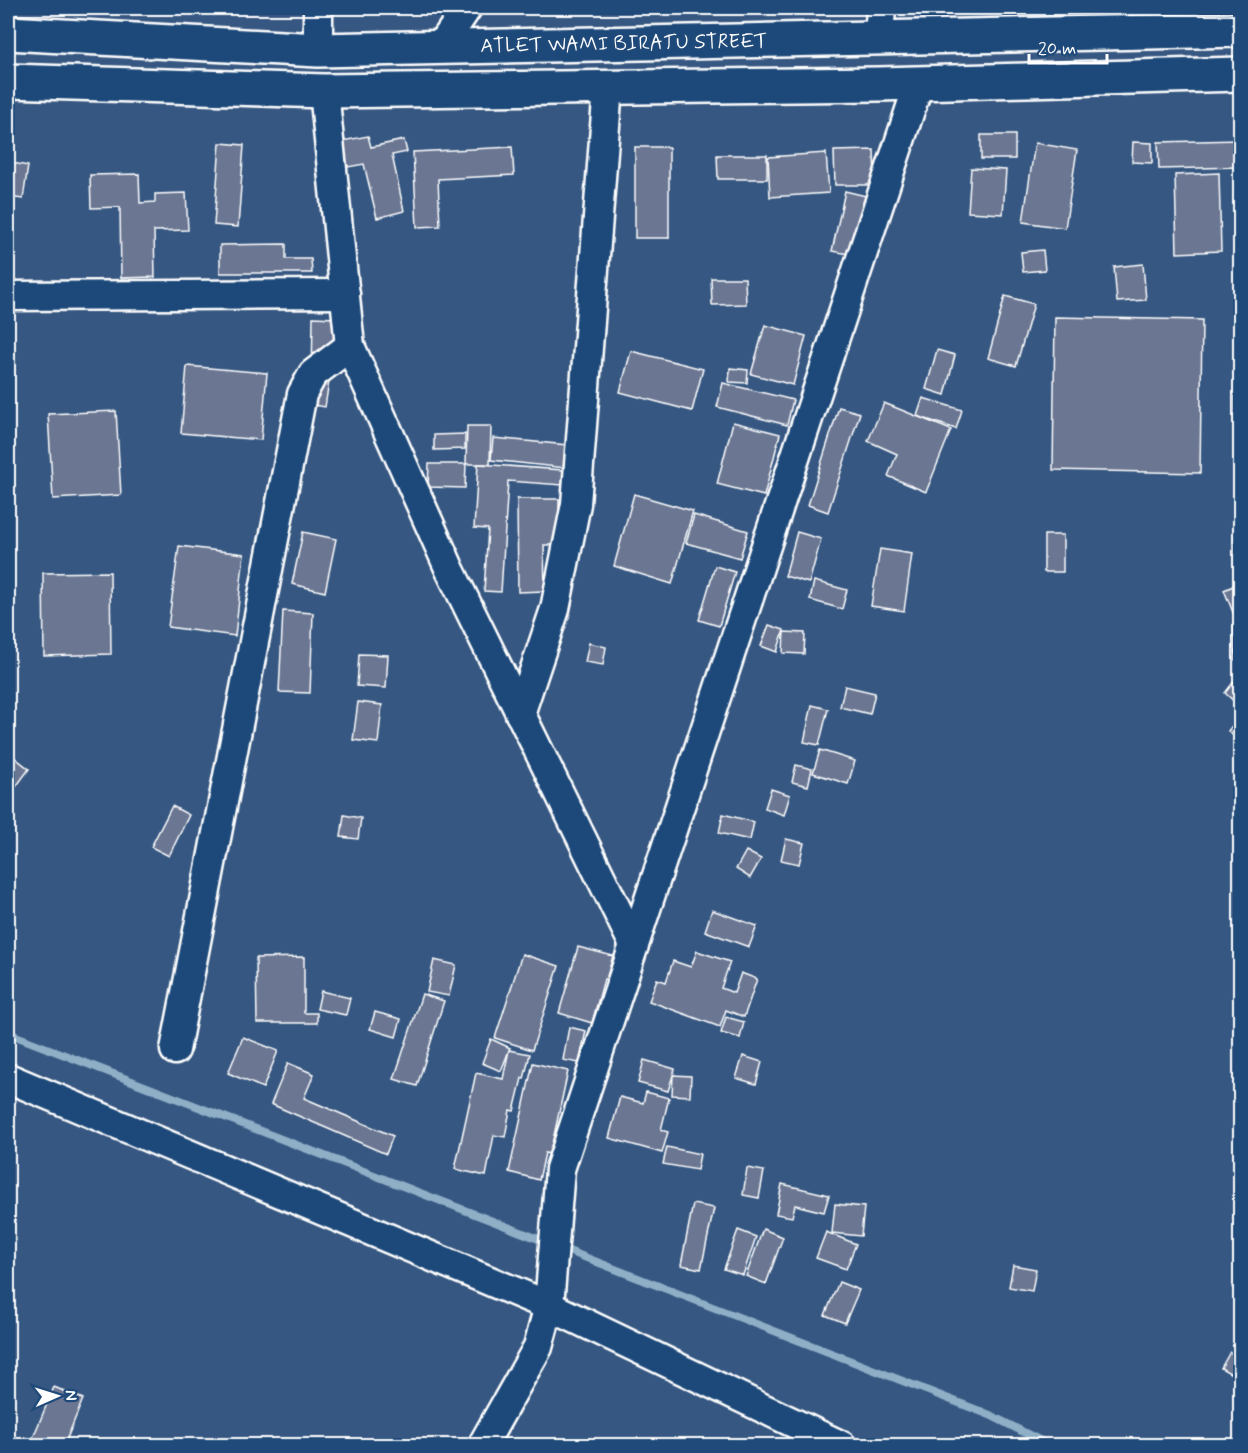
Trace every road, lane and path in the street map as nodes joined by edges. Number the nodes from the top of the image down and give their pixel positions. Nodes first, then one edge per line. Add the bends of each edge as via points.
1 (318, 8) edge
2 (467, 8) edge
3 (880, 23) edge
4 (1240, 30) edge
5 (8, 33) edge
6 (440, 48) junction
7 (318, 50) junction
8 (1240, 74) edge
9 (8, 81) edge
10 (919, 83) junction
11 (608, 87) junction
12 (324, 91) junction
13 (345, 294) junction
14 (8, 296) edge
15 (350, 346) junction
16 (520, 714) junction
17 (634, 945) junction
18 (175, 1050) dead end
19 (8, 1078) edge
20 (549, 1306) junction
21 (482, 1446) edge
22 (842, 1446) edge

1 - 7 street
2 - 6 street
3 - 4 main road, ATLET WAMI BIRATU STREET
3 - 6 main road, ATLET WAMI BIRATU STREET
5 - 7 main road, ATLET WAMI BIRATU STREET
6 - 7 main road, ATLET WAMI BIRATU STREET
8 - 10 main road
9 - 12 main road
10 - 11 main road
10 - 17 street
11 - 12 main road
11 - 16 street via 576,504 555,609
12 - 13 street
13 - 14 street
13 - 15 street
15 - 16 street via 450,570
15 - 18 street via 313,374 302,394
16 - 17 street
17 - 20 street via 560,1169
19 - 20 street
20 - 21 street via 538,1347
20 - 22 street

